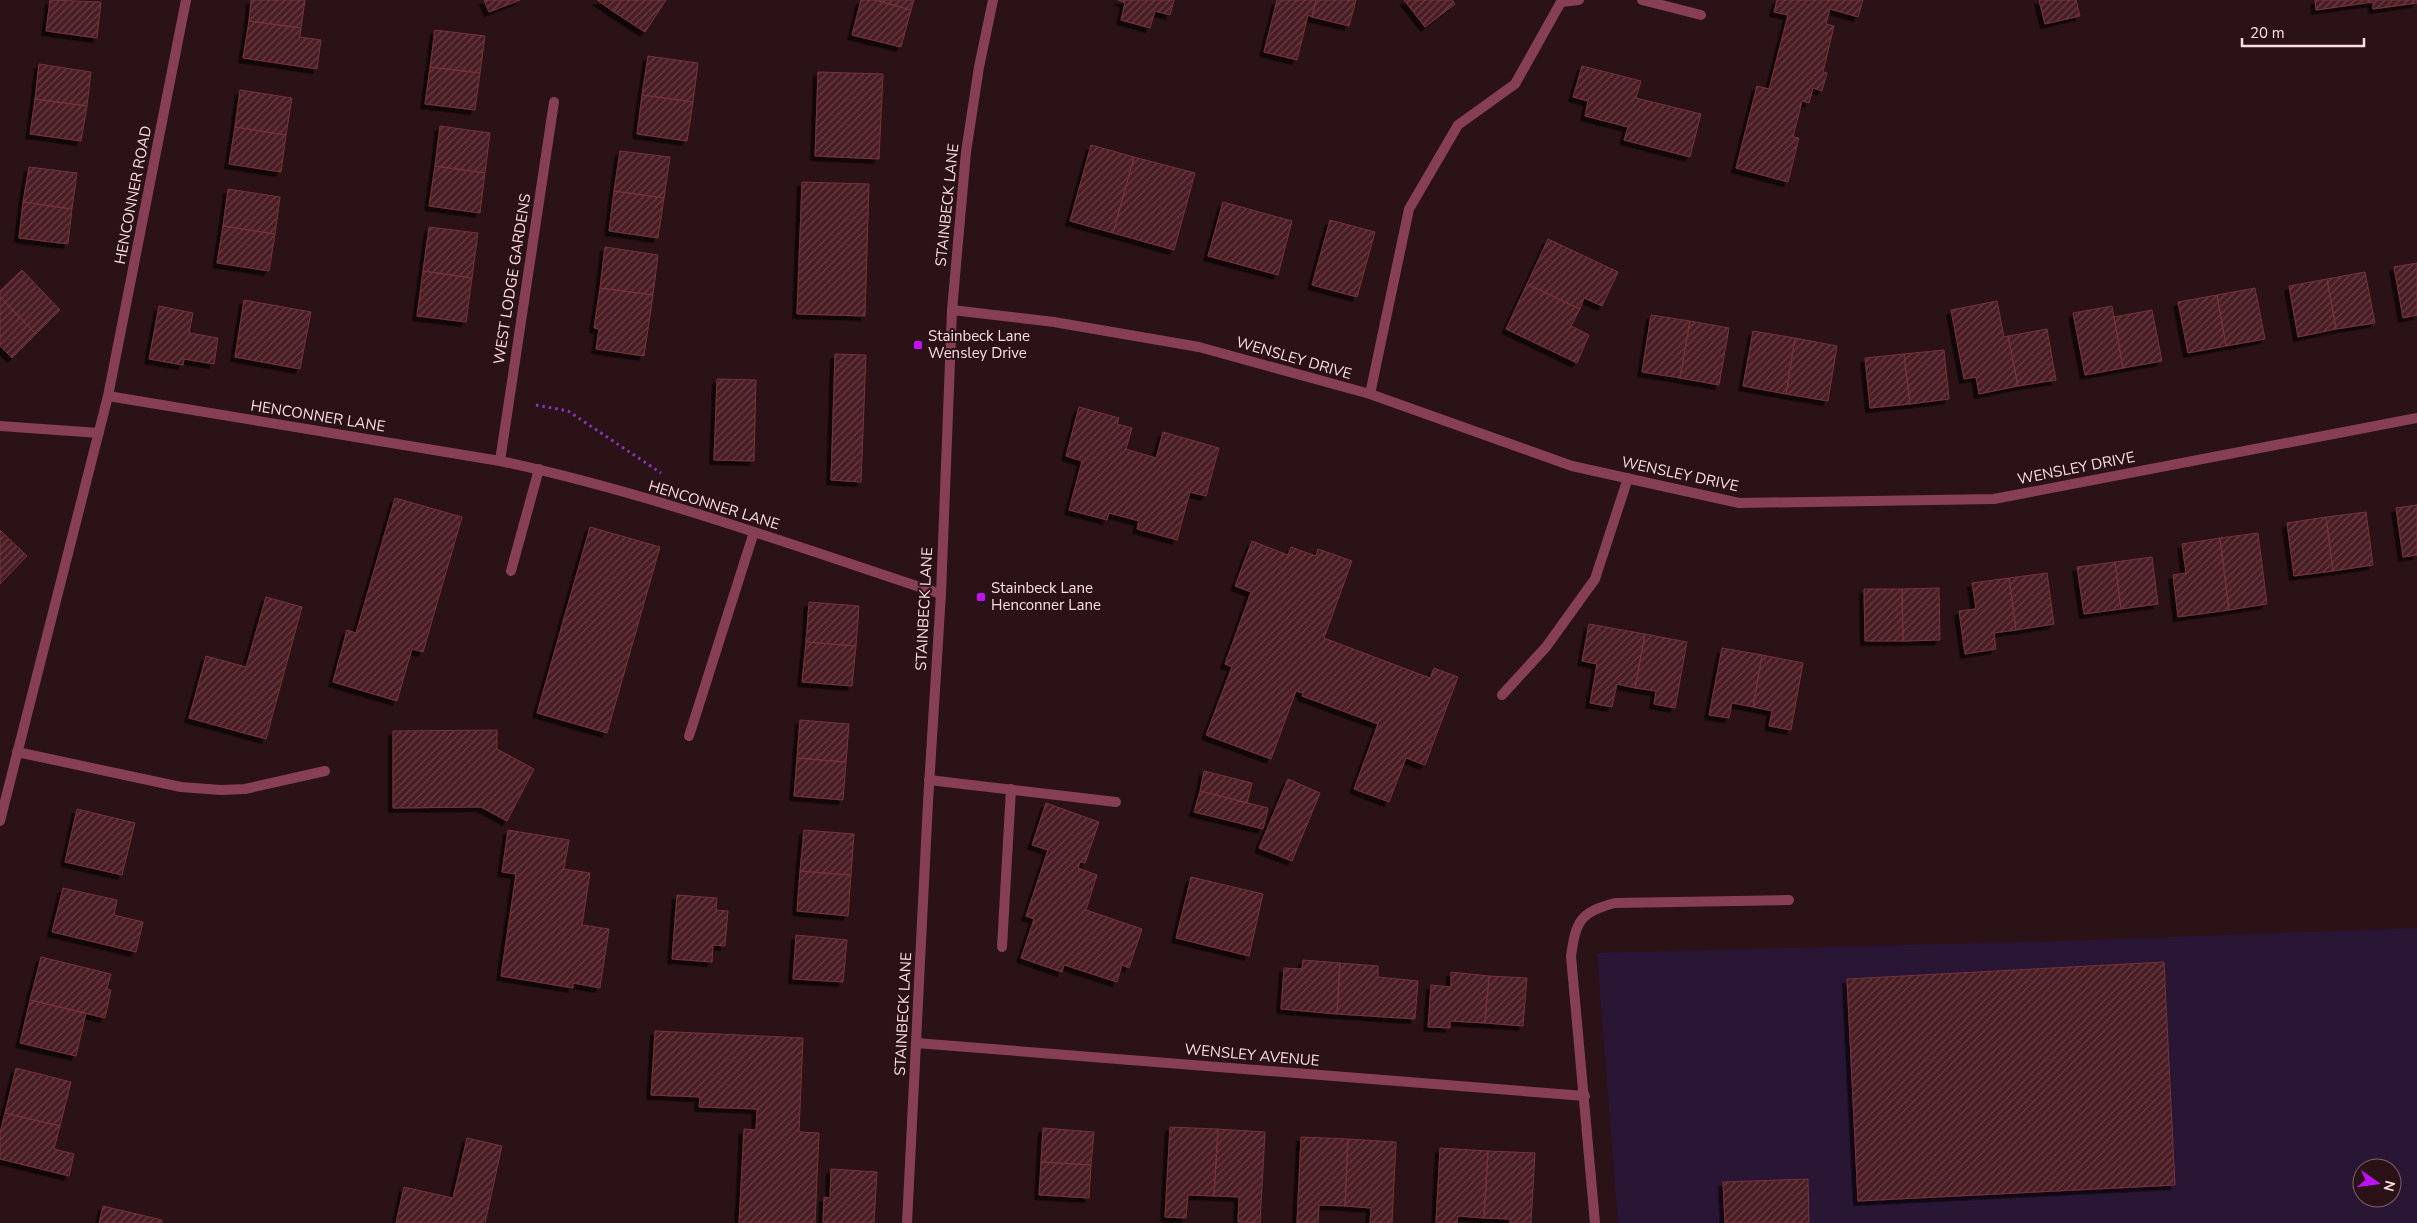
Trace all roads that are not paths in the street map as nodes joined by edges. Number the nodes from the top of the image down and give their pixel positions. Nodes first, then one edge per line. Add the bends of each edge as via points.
1 (186, 0) edge
2 (993, 0) edge
3 (1578, 0) edge
4 (1642, 0) edge
5 (1701, 15) dead end
6 (554, 102) dead end
7 (952, 310) junction
8 (1370, 394) junction
9 (108, 396) junction
10 (2417, 418) edge
11 (0, 426) edge
12 (99, 433) junction
13 (500, 461) junction
14 (539, 469) junction
15 (1628, 478) junction
16 (754, 532) junction
17 (511, 571) dead end
18 (941, 594) junction
19 (1502, 695) dead end
20 (689, 736) dead end
21 (18, 752) junction
22 (325, 771) dead end
23 (929, 780) junction
24 (1011, 790) junction
25 (1116, 802) dead end
26 (0, 821) edge
27 (1789, 900) dead end
28 (1002, 947) dead end
29 (916, 1043) junction
30 (1585, 1096) junction
31 (907, 1223) edge
32 (1595, 1223) edge

1 - 9 street, HENCONNER ROAD
2 - 7 street, STAINBECK LANE via 966,152
3 - 8 street via 1561,2 1515,84 1458,125 1410,209
4 - 5 street
6 - 13 street, WEST LODGE GARDENS
7 - 8 street, WENSLEY DRIVE via 1054,322 1199,347
7 - 18 street, STAINBECK LANE
8 - 15 street, WENSLEY DRIVE via 1572,466
9 - 12 street
9 - 13 street, HENCONNER LANE
10 - 15 street, WENSLEY DRIVE via 1994,499 1740,502
11 - 12 street
12 - 21 street
13 - 14 street, HENCONNER LANE
14 - 16 street, HENCONNER LANE
14 - 17 street
15 - 19 street via 1595,579 1546,647
16 - 18 street, HENCONNER LANE
16 - 20 street
18 - 23 street, STAINBECK LANE
21 - 22 street via 181,787 221,790 245,789
21 - 26 street
23 - 24 street
23 - 29 street, STAINBECK LANE
24 - 25 street
24 - 28 street
27 - 30 street via 1615,903 1590,910 1575,929 1571,956
29 - 30 street, WENSLEY AVENUE
29 - 31 street, STAINBECK LANE
30 - 32 street

